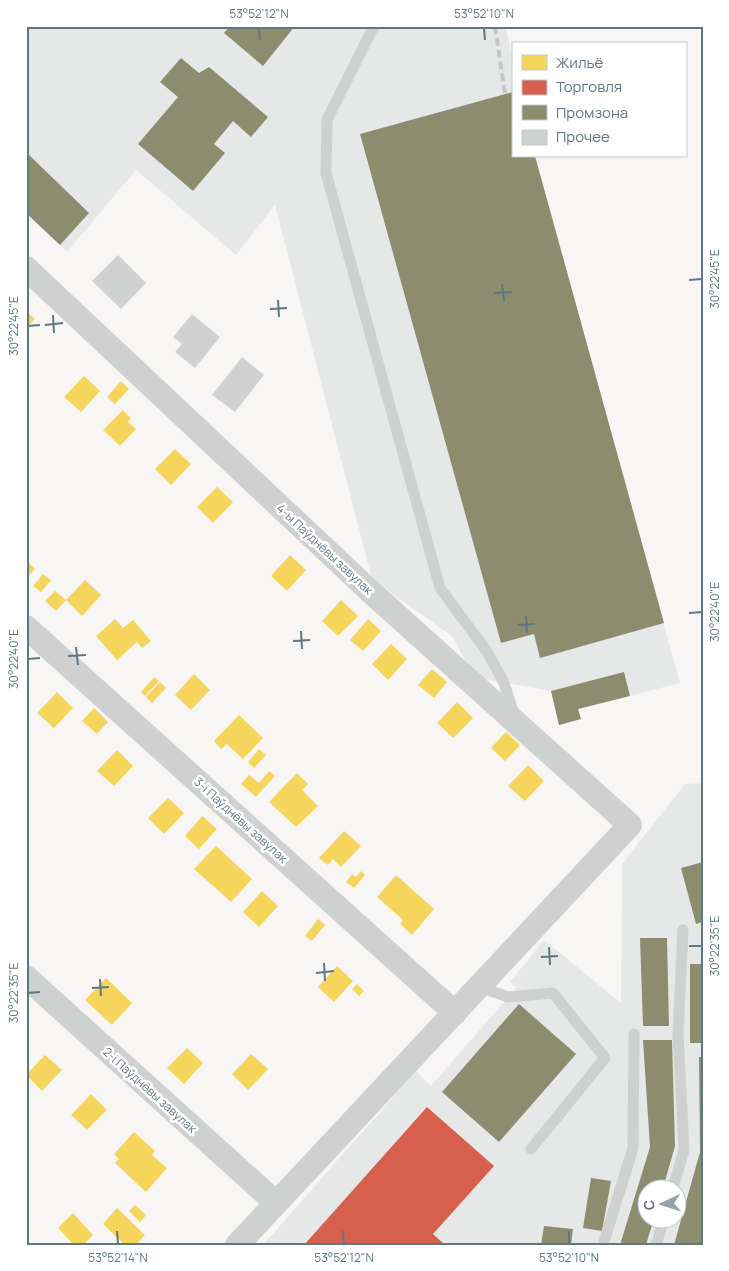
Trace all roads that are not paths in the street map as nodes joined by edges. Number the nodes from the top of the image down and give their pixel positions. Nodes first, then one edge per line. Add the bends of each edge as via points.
1 (374, 26) edge
2 (26, 268) edge
3 (26, 627) edge
4 (516, 722) junction
5 (683, 930) dead end
6 (26, 977) edge
7 (480, 987) junction
8 (455, 1014) junction
9 (634, 1034) dead end
10 (531, 1149) dead end
11 (676, 1178) edge
12 (275, 1202) junction
13 (661, 1228) edge
14 (237, 1245) edge
15 (603, 1245) edge
16 (656, 1245) edge

1 - 4 lane via 327,120 326,174 440,588 496,668
2 - 4 street, 4-ы Паўднёвы завулак via 372,593
3 - 8 street, 3-і Паўднёвы завулак
4 - 7 street, 4-ы Паўднёвы завулак via 630,825
5 - 11 lane via 678,1033 684,1150
6 - 12 street, 2-і Паўднёвы завулак
7 - 8 street
7 - 10 lane via 508,997 552,993 605,1058
8 - 12 street
9 - 15 lane via 633,1148
12 - 14 street
13 - 16 lane

